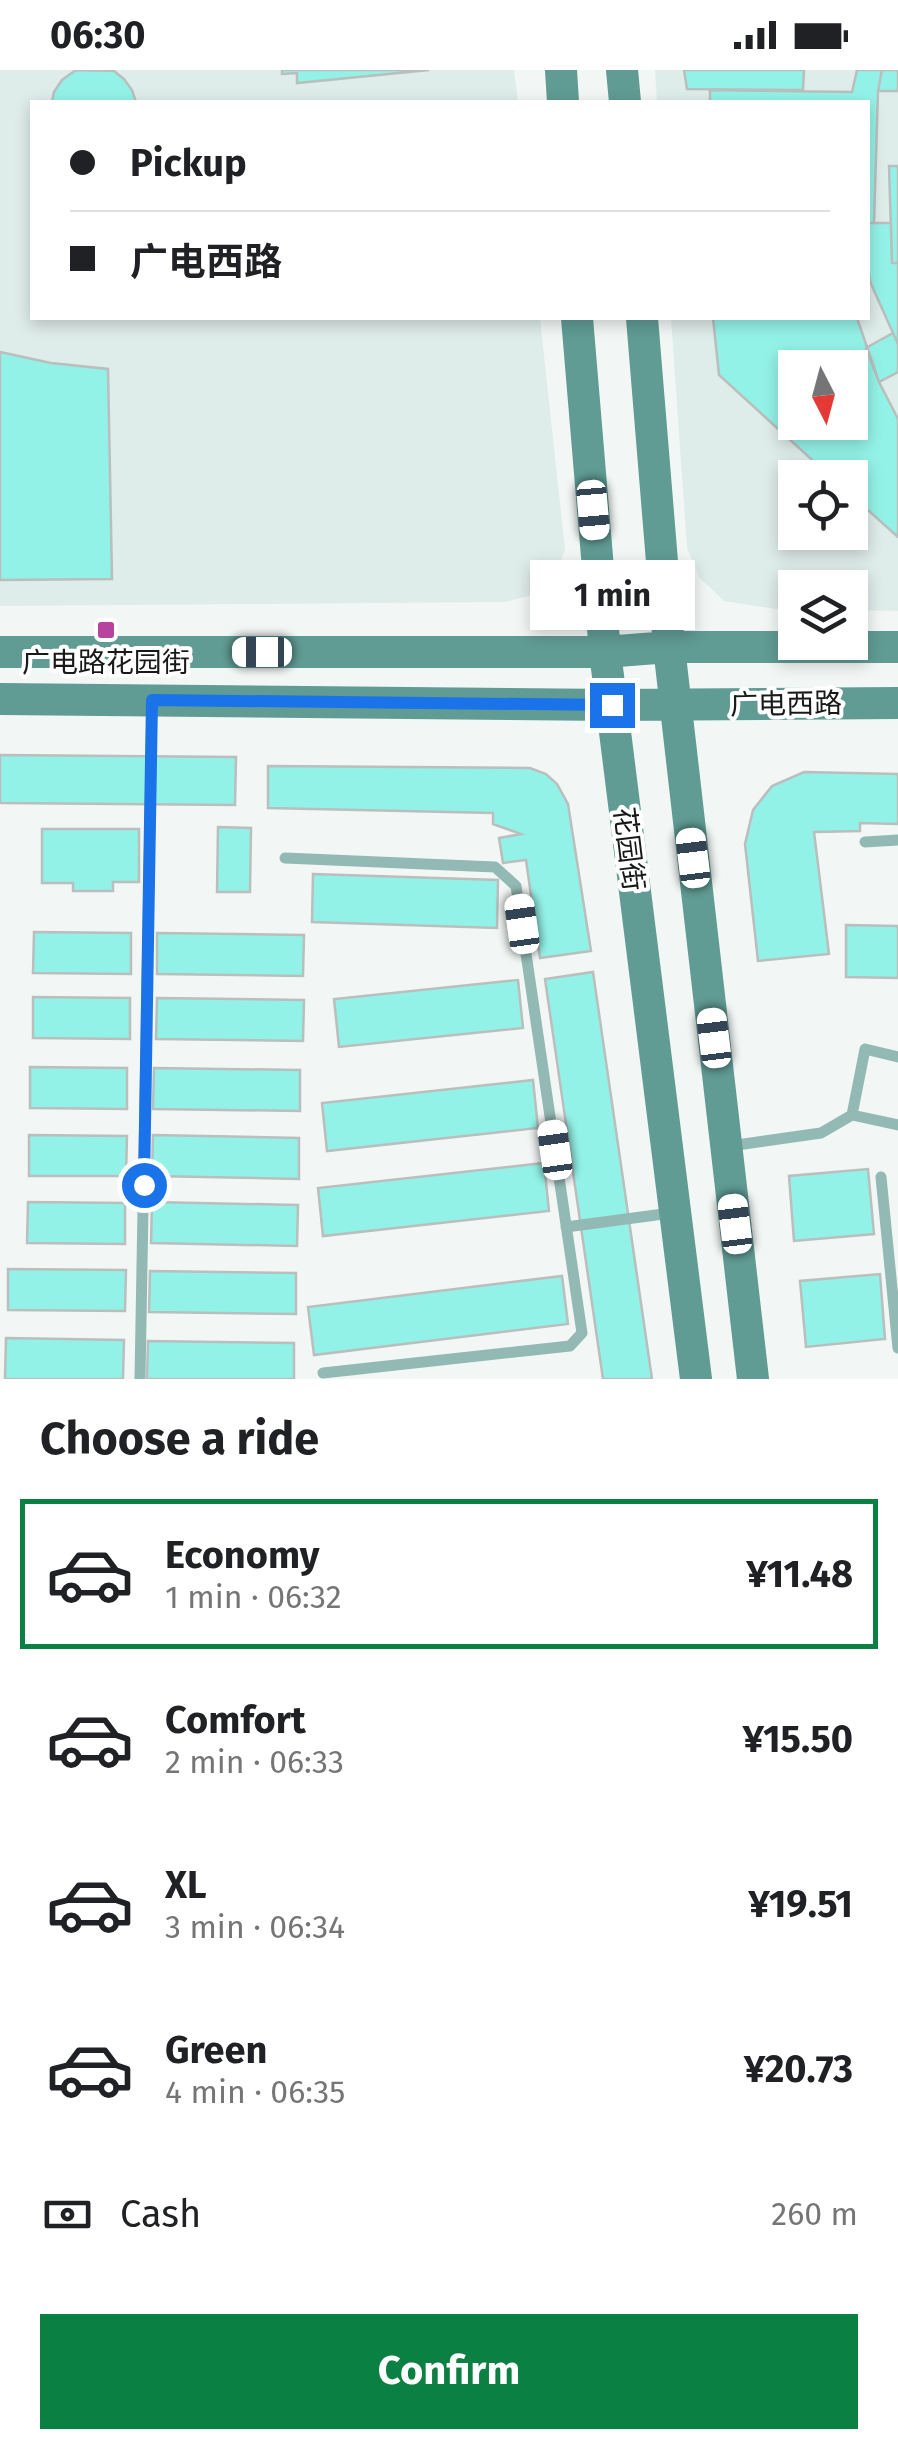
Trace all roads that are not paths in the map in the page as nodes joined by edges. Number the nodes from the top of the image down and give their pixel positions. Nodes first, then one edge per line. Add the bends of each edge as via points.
1 (561, 70) edge
2 (622, 70) edge
3 (563, 100) edge
4 (624, 100) edge
5 (577, 320) edge
6 (642, 320) edge
7 (669, 647) junction
8 (898, 647) edge
9 (0, 652) edge
10 (605, 652) junction
11 (0, 698) edge
12 (152, 700) junction
13 (898, 702) edge
14 (612, 705) junction
15 (675, 705) junction
16 (898, 840) edge
17 (864, 842) dead end
18 (285, 858) dead end
19 (898, 1057) edge
20 (852, 1116) junction
21 (898, 1126) edge
22 (726, 1146) junction
23 (882, 1176) dead end
24 (674, 1212) junction
25 (566, 1227) junction
26 (898, 1348) edge
27 (323, 1374) dead end
28 (140, 1378) edge
29 (696, 1379) edge
30 (753, 1379) edge

1 - 3 main road
2 - 4 main road
5 - 10 main road, 花园街
6 - 7 main road
7 - 8 main road, 广电西路
7 - 10 main road, 广电西路
7 - 15 main road
9 - 10 main road, 广电西路
10 - 14 main road, 花园街
11 - 12 main road
12 - 14 main road
12 - 28 lane
13 - 15 main road, 广电西路
14 - 15 main road, 广电西路
14 - 24 main road, 花园街
15 - 22 main road
16 - 17 lane
18 - 25 lane via 495,867 516,886
19 - 20 lane via 865,1050
20 - 21 lane
20 - 22 lane via 821,1133
22 - 30 main road
23 - 26 lane
24 - 25 lane
24 - 29 main road, 花园街
25 - 27 lane via 582,1333 570,1346

